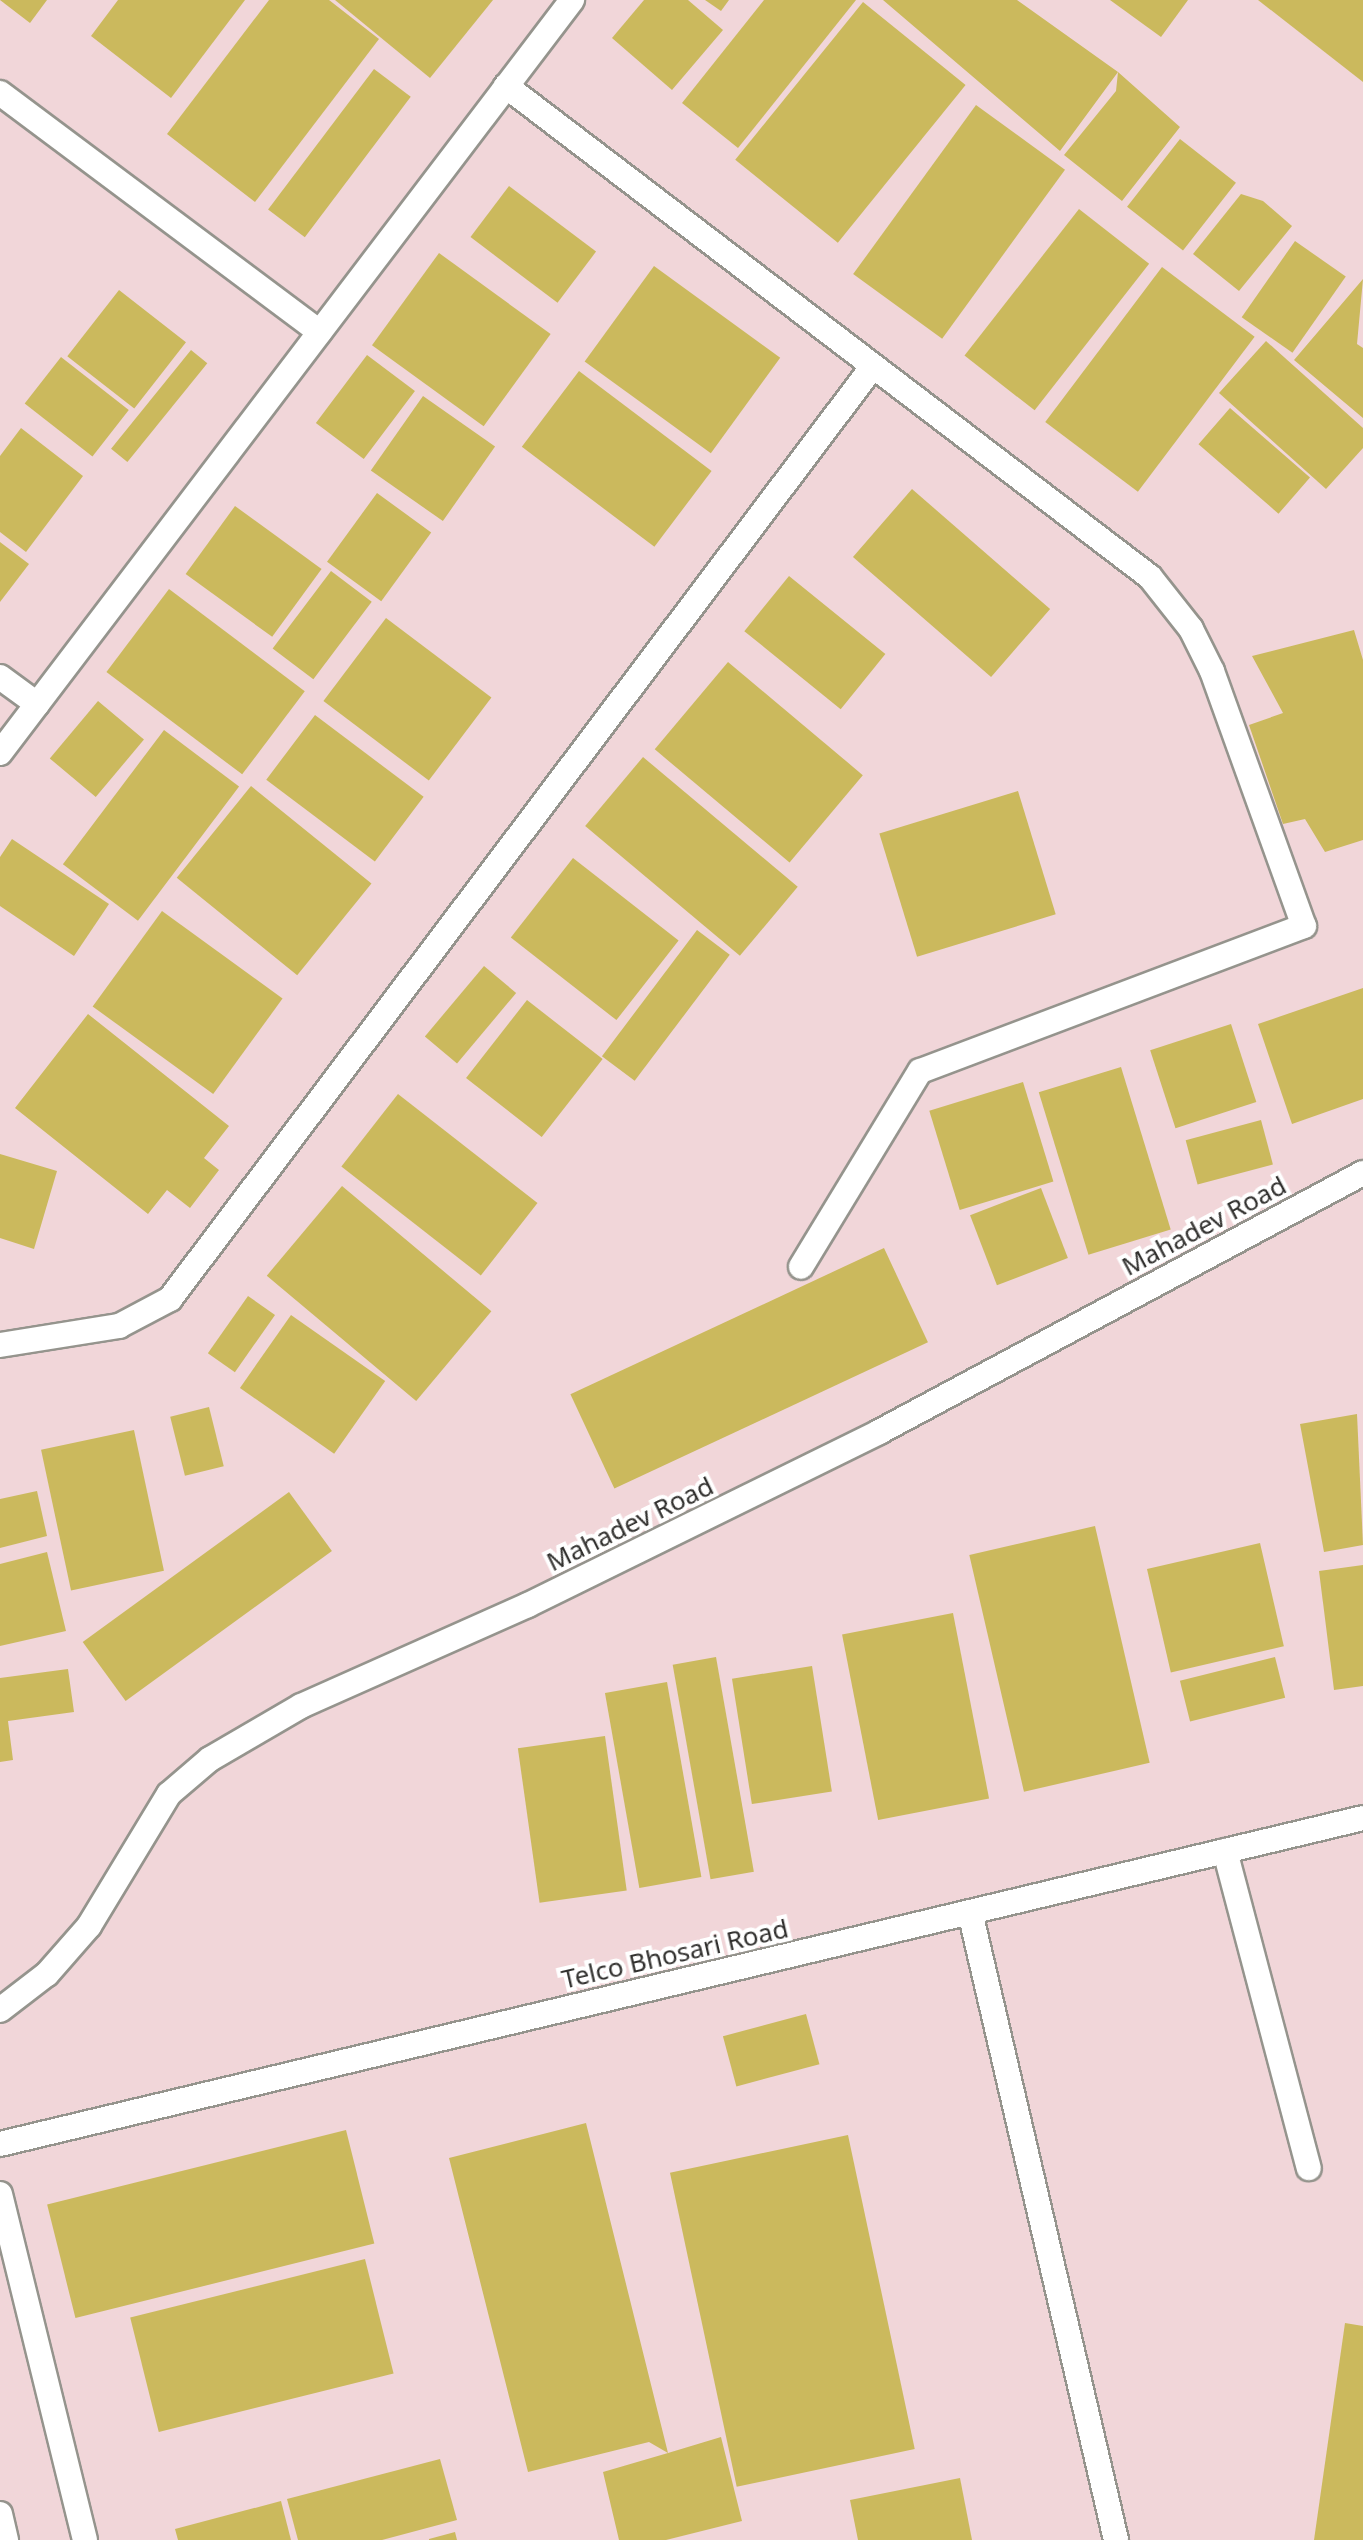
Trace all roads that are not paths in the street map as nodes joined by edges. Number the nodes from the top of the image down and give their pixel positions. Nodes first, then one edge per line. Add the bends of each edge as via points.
1 (572, 0) edge
2 (506, 86) junction
3 (0, 93) edge
4 (319, 332) junction
5 (873, 366) junction
6 (0, 677) edge
7 (37, 704) junction
8 (0, 753) edge
9 (1363, 1173) edge
10 (801, 1267) dead end
11 (0, 1345) edge
12 (1363, 1818) edge
13 (1225, 1851) junction
14 (970, 1912) junction
15 (0, 2010) edge
16 (0, 2144) edge
17 (1309, 2168) dead end
18 (0, 2194) edge
19 (0, 2514) edge
20 (6, 2540) edge
21 (85, 2540) edge
22 (1116, 2540) edge

1 - 2 lane
2 - 4 lane
2 - 5 lane
3 - 4 lane
4 - 7 lane
5 - 10 lane via 1150,577 1191,629 1304,926 920,1071
5 - 11 lane via 170,1299 119,1326
6 - 7 lane
7 - 8 lane
9 - 15 lane, Mahadev Road via 879,1432 528,1605 301,1706 210,1759 169,1794 89,1926 47,1974
12 - 13 lane, Telco Bhosari Road
13 - 14 lane, Telco Bhosari Road
13 - 17 lane
14 - 16 lane, Telco Bhosari Road
14 - 22 lane
18 - 21 lane
19 - 20 lane

